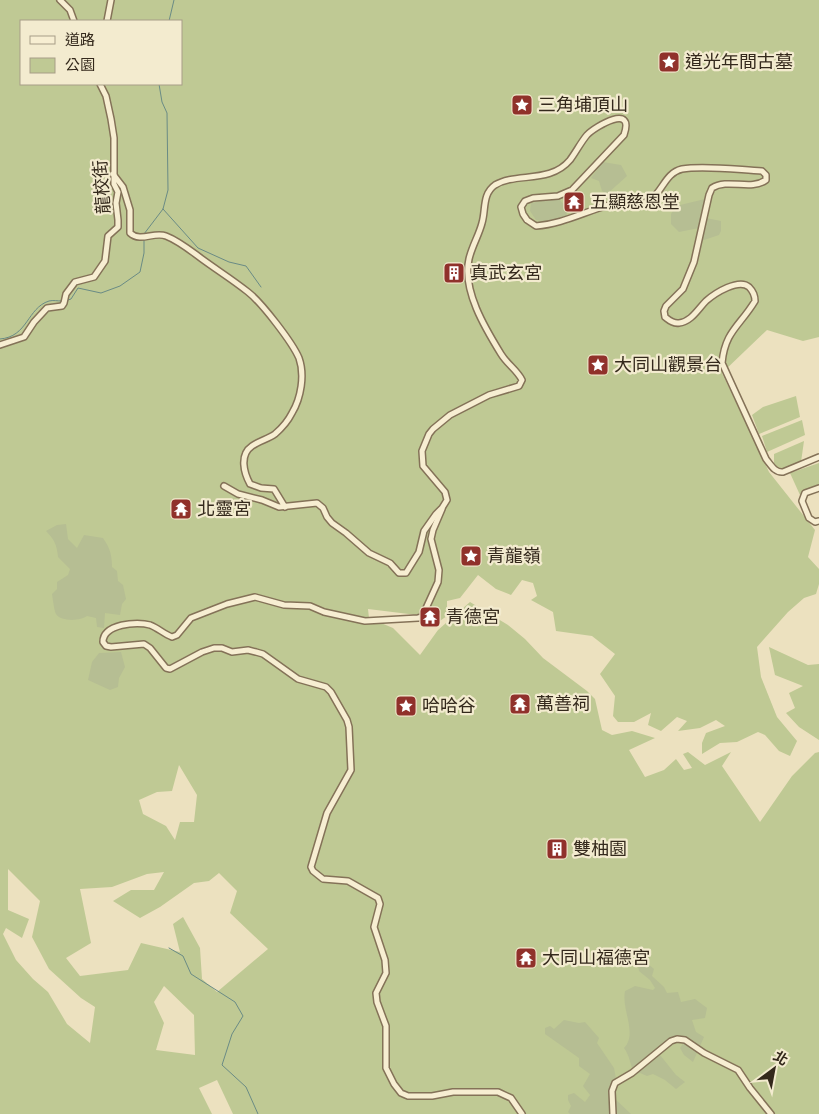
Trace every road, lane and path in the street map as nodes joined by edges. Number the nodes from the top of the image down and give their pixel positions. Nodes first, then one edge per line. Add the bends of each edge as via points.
1 (60, 0) edge
2 (112, 0) edge
3 (74, 20) edge
4 (107, 20) edge
5 (100, 85) edge
6 (113, 174) junction
7 (0, 346) edge
8 (819, 457) edge
9 (224, 486) dead end
10 (819, 488) edge
11 (285, 507) junction
12 (442, 508) junction
13 (819, 521) edge
14 (522, 1114) edge
15 (613, 1114) edge
16 (772, 1114) edge

1 - 3 street via 70,10
2 - 4 street
5 - 6 street, 龍校街 via 106,96 114,138
6 - 7 street, 龍校街 via 118,192 118,227 108,236 107,254 94,278 75,282 62,306 47,308 24,337
6 - 11 street via 122,187 130,210 130,233 134,237 167,236 250,293 295,352 302,370 295,407 280,430 251,446 244,460 250,484 274,488
8 - 12 street via 783,472 775,470 766,459 722,363 728,337 755,301 751,289 744,284 734,284 680,323 665,317 666,306 684,289 694,262 712,188 759,184 766,180 762,171 680,170 672,174 652,199 641,204 610,205 568,220 536,226 523,214 521,207 525,201 572,190 624,135 624,121 614,118 588,135 560,168 534,178 496,184 486,196 483,222 469,260 470,280 476,309 484,326 502,356 522,380 519,386 489,395 450,415 429,434 422,451 422,466 445,492 447,500
9 - 11 street via 238,494
10 - 13 street via 805,493 802,501 809,518
11 - 12 street via 320,504 332,523 369,553 390,563 403,574 418,552 428,523
12 - 14 street via 431,539 439,570 438,582 422,617 365,621 310,606 255,597 191,618 172,637 153,626 138,624 109,630 103,642 111,647 144,644 170,669 214,648 256,652 298,679 326,687 331,692 349,727 351,770 327,813 311,866 324,879 348,881 378,898 380,904 374,927 386,973 376,993 376,1002 386,1026 386,1068 390,1078 401,1093 408,1096 498,1092 511,1098
15 - 16 street via 615,1083 677,1039 685,1040 738,1070

